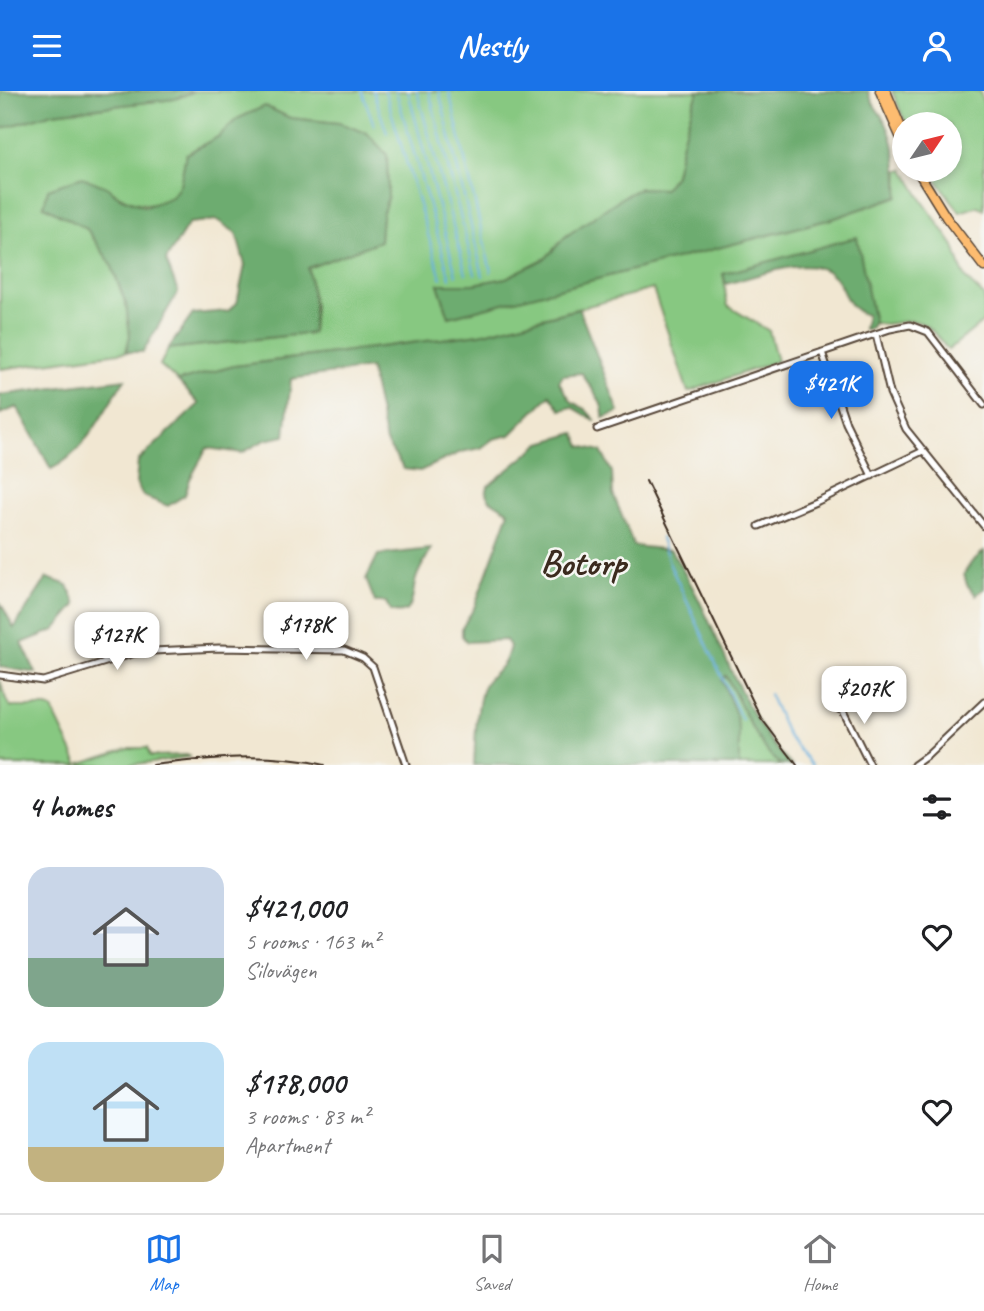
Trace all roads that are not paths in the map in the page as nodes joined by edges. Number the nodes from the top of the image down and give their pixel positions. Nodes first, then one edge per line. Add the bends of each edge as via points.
1 (880, 91) edge
2 (886, 91) edge
3 (895, 112) edge
4 (892, 118) edge
5 (924, 182) edge
6 (931, 182) edge
7 (984, 259) edge
8 (984, 267) edge
9 (876, 334) junction
10 (822, 352) junction
11 (984, 405) edge
12 (597, 429) dead end
13 (923, 451) junction
14 (872, 476) junction
15 (759, 526) dead end
16 (984, 526) edge
17 (0, 675) edge
18 (984, 702) edge
19 (838, 708) dead end
20 (406, 765) edge
21 (870, 765) edge
22 (914, 765) edge

1 - 4 highway
2 - 3 highway
5 - 8 highway
6 - 7 highway
9 - 10 street
9 - 11 street via 903,325 923,329
9 - 13 street via 895,406
10 - 12 street
10 - 14 street via 846,423
13 - 14 street
13 - 16 street
14 - 15 street
17 - 20 street via 43,681 144,652 344,650 373,667
18 - 22 street
19 - 21 street

